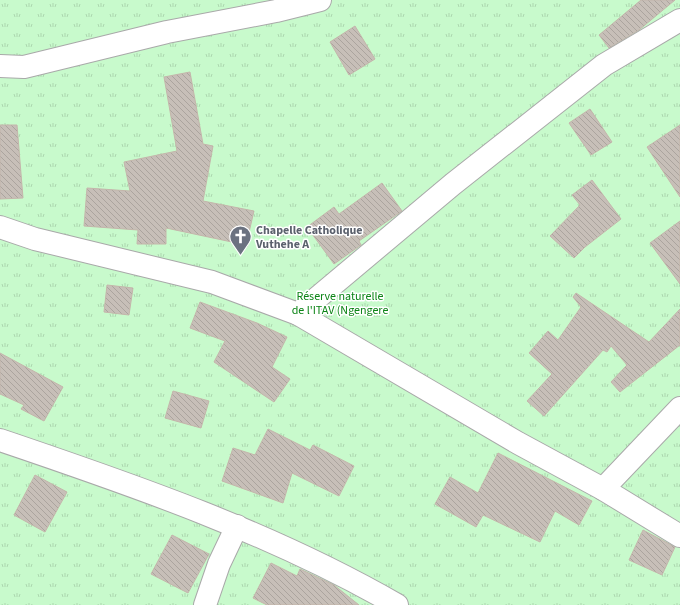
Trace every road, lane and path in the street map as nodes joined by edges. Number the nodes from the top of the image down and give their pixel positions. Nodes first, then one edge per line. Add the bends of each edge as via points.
1 (320, 0) edge
2 (680, 20) edge
3 (0, 66) edge
4 (0, 227) edge
5 (298, 314) junction
6 (680, 408) edge
7 (0, 440) edge
8 (603, 489) junction
9 (237, 526) junction
10 (680, 536) edge
11 (205, 605) edge
12 (396, 605) edge

1 - 3 street via 167,32 24,67
2 - 5 street via 604,65 453,184
4 - 5 street via 35,239 212,282
5 - 8 street via 518,443
6 - 8 street
7 - 9 street via 98,473
8 - 10 street
9 - 11 street via 219,564
9 - 12 street via 304,555

